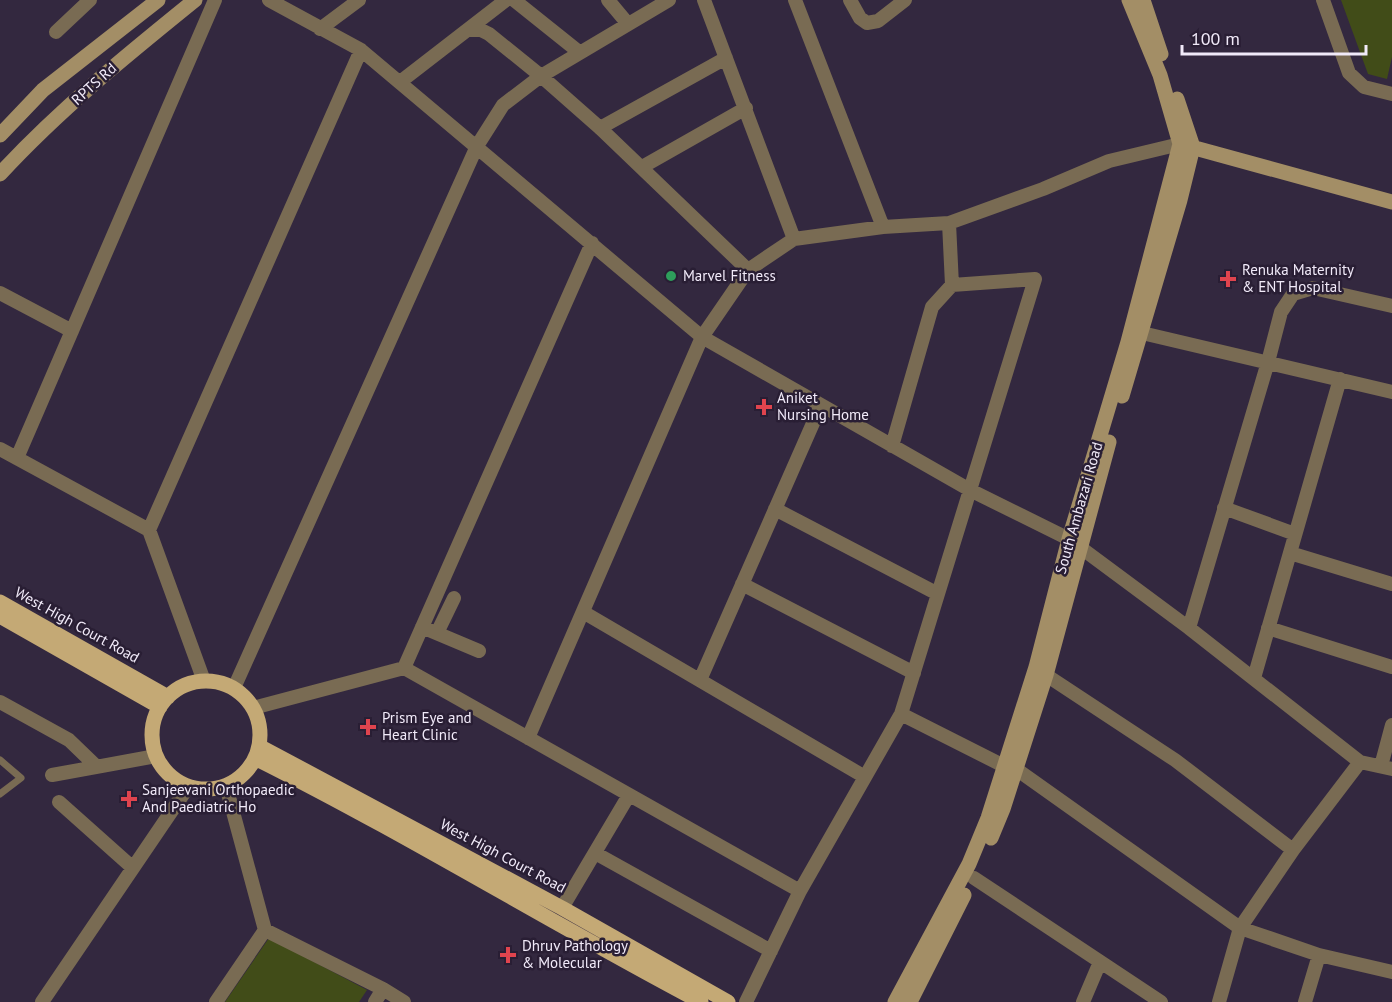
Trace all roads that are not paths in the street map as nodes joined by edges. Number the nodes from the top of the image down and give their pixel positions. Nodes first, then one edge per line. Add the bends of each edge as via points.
1 (90, 0) edge
2 (158, 0) edge
3 (195, 0) edge
4 (215, 0) edge
5 (268, 0) edge
6 (359, 0) edge
7 (506, 0) edge
8 (514, 0) edge
9 (608, 0) edge
10 (669, 0) edge
11 (704, 0) edge
12 (795, 0) edge
13 (850, 0) edge
14 (905, 0) edge
15 (1129, 0) edge
16 (1143, 0) edge
17 (1323, 0) edge
18 (628, 24) junction
19 (320, 29) junction
20 (468, 30) junction
21 (56, 32) dead end
22 (361, 50) junction
23 (579, 52) junction
24 (726, 58) junction
25 (541, 76) junction
26 (400, 82) junction
27 (1392, 94) edge
28 (746, 108) junction
29 (600, 128) junction
30 (0, 135) edge
31 (477, 146) junction
32 (1186, 146) junction
33 (642, 167) junction
34 (0, 174) edge
35 (1392, 202) edge
36 (949, 222) junction
37 (884, 227) junction
38 (794, 239) junction
39 (592, 243) junction
40 (748, 270) junction
41 (952, 285) junction
42 (0, 293) edge
43 (1392, 306) edge
44 (72, 331) junction
45 (1142, 333) junction
46 (702, 337) junction
47 (1268, 362) junction
48 (1340, 379) junction
49 (1392, 392) edge
50 (821, 405) junction
51 (892, 446) junction
52 (0, 449) edge
53 (17, 458) junction
54 (970, 490) junction
55 (1224, 508) junction
56 (775, 509) junction
57 (149, 530) junction
58 (1295, 534) junction
59 (1074, 542) junction
60 (1290, 553) junction
61 (742, 584) junction
62 (1392, 584) edge
63 (938, 594) junction
64 (453, 598) dead end
65 (0, 602) edge
66 (583, 612) junction
67 (0, 616) edge
68 (422, 627) junction
69 (1189, 628) junction
70 (1268, 628) junction
71 (437, 633) junction
72 (479, 651) dead end
73 (1392, 667) edge
74 (404, 668) junction
75 (914, 673) junction
76 (1046, 675) junction
77 (1254, 678) junction
78 (700, 680) junction
79 (204, 681) junction
80 (234, 688) junction
81 (0, 702) edge
82 (164, 702) junction
83 (254, 708) junction
84 (901, 714) junction
85 (1392, 725) edge
86 (528, 738) junction
87 (257, 752) junction
88 (156, 756) junction
89 (0, 760) edge
90 (1360, 762) junction
91 (96, 766) junction
92 (1387, 767) edge
93 (1010, 768) junction
94 (52, 775) dead end
95 (865, 777) junction
96 (226, 786) junction
97 (188, 787) junction
98 (0, 794) edge
99 (629, 795) junction
100 (58, 802) dead end
101 (1293, 850) junction
102 (595, 853) junction
103 (133, 868) junction
104 (974, 878) junction
105 (800, 891) junction
106 (562, 908) junction
107 (1240, 928) junction
108 (265, 930) junction
109 (771, 951) junction
110 (1319, 955) junction
111 (1100, 962) junction
112 (1392, 972) edge
113 (383, 989) junction
114 (42, 1002) edge
115 (216, 1002) edge
116 (375, 1002) edge
117 (404, 1002) edge
118 (701, 1002) edge
119 (728, 1002) edge
120 (746, 1002) edge
121 (895, 1002) edge
122 (910, 1002) edge
123 (1083, 1002) edge
124 (1161, 1002) edge
125 (1219, 1002) edge
126 (1305, 1002) edge

1 - 21 street
2 - 30 main road via 43,90
3 - 34 main road, RPTS Rd via 117,62
4 - 44 street
5 - 19 street
6 - 19 street
7 - 20 street
8 - 23 street
9 - 18 street
10 - 18 street
11 - 24 street
12 - 37 street
13 - 14 street via 867,23 878,21
15 - 32 main road
16 - 32 main road
17 - 27 street via 1349,73 1364,87
18 - 23 street
19 - 22 street
20 - 25 street via 489,34
20 - 26 street
22 - 26 street
22 - 57 street
23 - 25 street
24 - 28 street
24 - 29 street
25 - 29 street
25 - 31 street via 503,105
26 - 31 street
28 - 33 street
28 - 38 street
29 - 33 street
31 - 39 street
31 - 80 street
32 - 35 main road
32 - 36 street via 1109,161
32 - 45 main road, South Ambazari Road
32 - 59 main road, South Ambazari Road
33 - 40 street
36 - 37 street
36 - 41 street
37 - 38 street
38 - 40 street
39 - 46 street
39 - 68 street
40 - 46 street
41 - 51 street via 932,307
41 - 54 street via 1035,279
42 - 44 street
43 - 47 street via 1313,288 1293,294 1281,312
44 - 53 street
45 - 47 street
45 - 59 main road, South Ambazari Road
46 - 50 street
46 - 66 street
47 - 48 street
47 - 55 street
48 - 49 street
48 - 58 street
50 - 51 street
50 - 56 street
51 - 54 street
52 - 53 street
53 - 57 street
54 - 59 street
54 - 63 street
55 - 58 street
55 - 69 street
56 - 61 street
56 - 63 street
57 - 79 street
58 - 60 street
59 - 69 street
59 - 76 main road, South Ambazari Road
59 - 93 main road, South Ambazari Road
60 - 62 street
60 - 70 street
61 - 75 street
61 - 78 street
63 - 75 street
64 - 71 street
65 - 82 main road, West High Court Road
66 - 78 street
66 - 86 street
67 - 82 main road, West High Court Road
68 - 71 street
68 - 74 street
69 - 77 street
70 - 73 street
70 - 77 street
71 - 72 street
74 - 83 street
74 - 86 street
75 - 84 street
76 - 93 main road, South Ambazari Road
76 - 101 street via 1175,760
77 - 90 street
78 - 95 street
79 - 80 main road
79 - 82 main road via 178,688
80 - 83 main road
81 - 91 street via 69,740
82 - 88 main road via 153,722
83 - 87 main road via 260,733
84 - 93 street
84 - 95 street
85 - 92 street
86 - 99 street
87 - 96 main road via 248,770
87 - 106 main road, West High Court Road
87 - 118 main road
88 - 91 street
88 - 97 main road via 174,780
89 - 98 lane via 21,778
90 - 92 street
90 - 101 street
91 - 94 street
93 - 104 main road, South Ambazari Road via 1003,809
93 - 107 street
93 - 121 main road, South Ambazari Road via 969,864
95 - 105 street
96 - 97 main road
96 - 108 street
97 - 103 street
99 - 102 street
99 - 105 street
100 - 103 street
101 - 107 street
102 - 106 street
102 - 109 street
103 - 114 street
104 - 111 street
104 - 122 main road, South Ambazari Road
105 - 109 street
106 - 119 main road, West High Court Road
107 - 110 street
107 - 125 street
108 - 113 street
108 - 115 street
109 - 120 street
110 - 112 street
110 - 126 street
111 - 123 street
111 - 124 street
113 - 116 street
113 - 117 street

